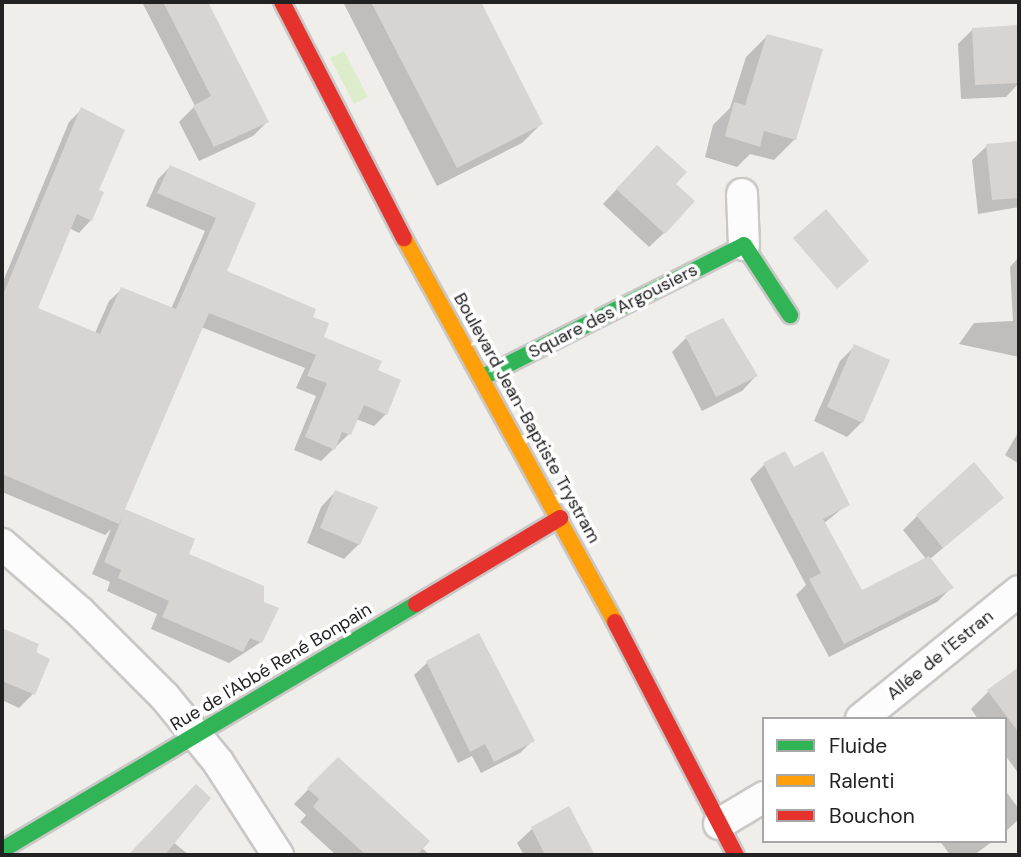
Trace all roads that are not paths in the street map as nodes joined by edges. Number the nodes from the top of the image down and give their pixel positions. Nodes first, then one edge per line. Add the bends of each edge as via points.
1 (282, 2) edge
2 (742, 194) dead end
3 (744, 245) junction
4 (790, 315) dead end
5 (483, 377) junction
6 (560, 517) junction
7 (2, 544) edge
8 (1019, 591) edge
9 (863, 717) edge
10 (198, 734) junction
11 (762, 798) edge
12 (719, 824) junction
13 (2, 850) edge
14 (278, 855) edge
15 (736, 855) edge

1 - 5 street, Boulevard Jean-Baptiste Trystram via 403,236
2 - 3 street
3 - 4 street
3 - 5 street, Square des Argousiers
5 - 6 street, Boulevard Jean-Baptiste Trystram
6 - 10 street, Rue de l'Abbé René Bonpain
6 - 12 street, Boulevard Jean-Baptiste Trystram
7 - 10 street via 98,629
8 - 9 street, Allée de l'Estran
10 - 13 street, Rue de l'Abbé René Bonpain
10 - 14 street
11 - 12 street
12 - 15 street, Boulevard Jean-Baptiste Trystram

